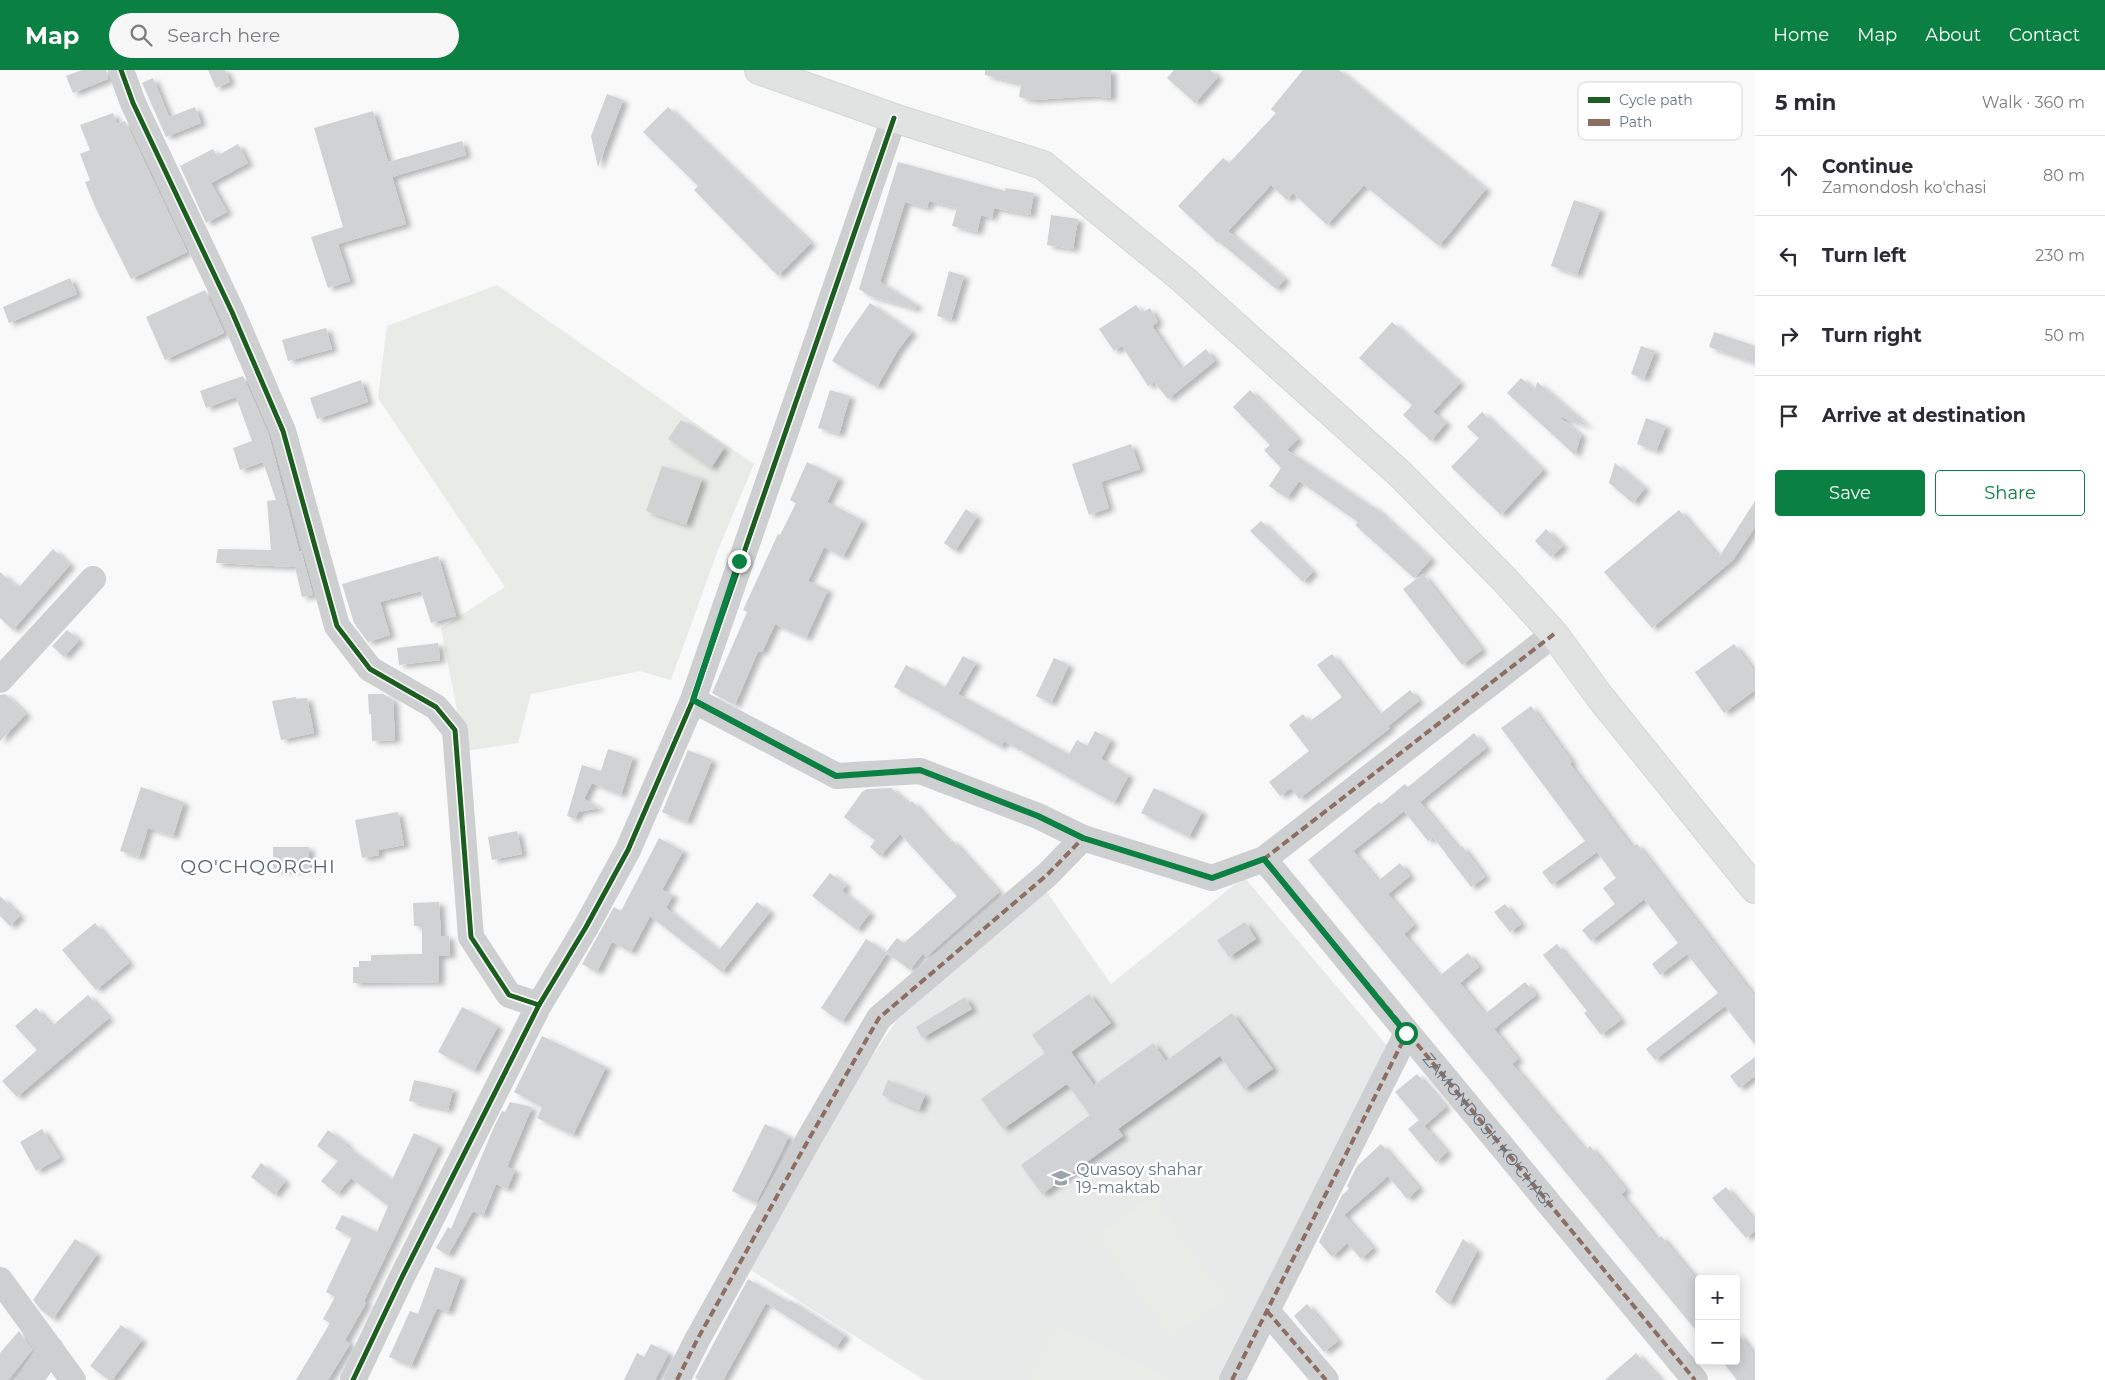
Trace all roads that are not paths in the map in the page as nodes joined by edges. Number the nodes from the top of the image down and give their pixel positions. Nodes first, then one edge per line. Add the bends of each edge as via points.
1 (121, 70) edge
2 (759, 70) edge
3 (894, 118) junction
4 (93, 579) dead end
5 (1554, 634) junction
6 (0, 680) edge
7 (693, 700) junction
8 (1083, 838) junction
9 (1264, 859) junction
10 (1755, 889) edge
11 (539, 1004) junction
12 (1406, 1033) junction
13 (0, 1280) edge
14 (1267, 1311) junction
15 (52, 1349) junction
16 (30, 1380) edge
17 (73, 1380) edge
18 (352, 1380) edge
19 (677, 1380) edge
20 (1232, 1380) edge
21 (1326, 1380) edge
22 (1695, 1380) edge

1 - 11 street via 132,103 232,312 283,431 337,626 370,669 436,707 455,730 471,937 509,995
2 - 3 main road
3 - 5 main road via 1043,165 1184,280 1400,474
3 - 7 street
4 - 6 street
5 - 9 street
5 - 10 main road via 1600,697
7 - 8 street via 836,776 920,770 1038,816
7 - 11 street via 628,850
8 - 9 street via 1212,878
8 - 19 street via 1047,875 879,1018
9 - 12 street, ZAMONDOSH KO'CHASI
11 - 18 street
12 - 14 street
12 - 22 street, ZAMONDOSH KO'CHASI
13 - 15 street
14 - 20 street
14 - 21 street
15 - 16 street
15 - 17 street

